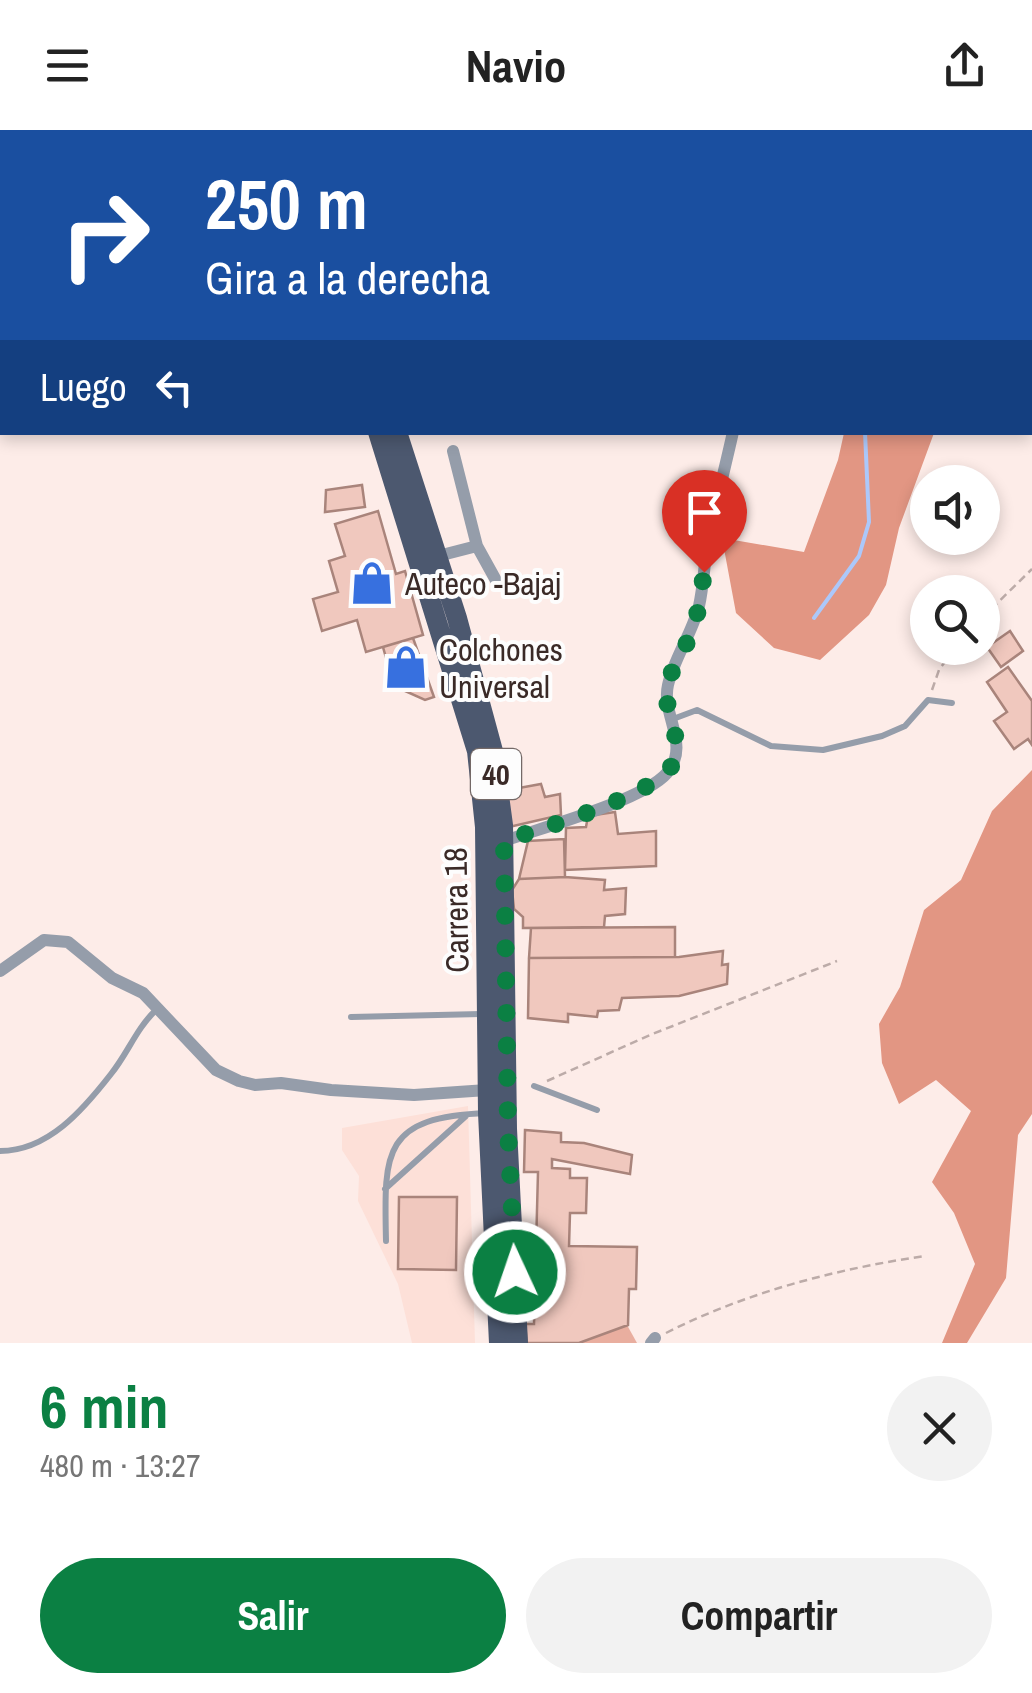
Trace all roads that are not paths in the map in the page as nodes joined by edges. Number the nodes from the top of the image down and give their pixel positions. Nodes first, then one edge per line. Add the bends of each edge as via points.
1 (379, 435) edge
2 (398, 435) edge
3 (732, 435) edge
4 (453, 451) dead end
5 (477, 546) junction
6 (438, 556) junction
7 (498, 584) dead end
8 (952, 703) dead end
9 (673, 719) junction
10 (504, 841) junction
11 (0, 972) edge
12 (157, 1009) junction
13 (487, 1014) junction
14 (351, 1017) dead end
15 (534, 1086) road end
16 (487, 1090) junction
17 (597, 1110) dead end
18 (477, 1114) junction
19 (0, 1152) edge
20 (384, 1190) junction
21 (386, 1241) dead end
22 (498, 1343) edge
23 (518, 1343) edge

1 - 13 main road, Carrera 18 / 40 via 477,751 485,826
2 - 6 main road, Carrera 18 / 40
3 - 9 street via 700,604 668,684
4 - 5 street
5 - 6 street
5 - 7 street
6 - 10 main road, Carrera 18 / 40 via 493,751
8 - 9 lane via 928,700 906,726 823,750 771,746 696,710
9 - 10 street via 674,764 652,786
10 - 23 main road, Carrera 18 / 40
11 - 12 street via 44,940 68,942
12 - 16 street via 216,1070 239,1081 414,1095
12 - 19 lane via 112,1073 50,1138
13 - 14 lane
13 - 16 main road, Carrera 18 / 40
15 - 17 lane
16 - 18 main road, Carrera 18 / 40
18 - 20 lane
18 - 20 lane via 401,1136 385,1170
18 - 22 main road, Carrera 18 / 40
20 - 21 lane

